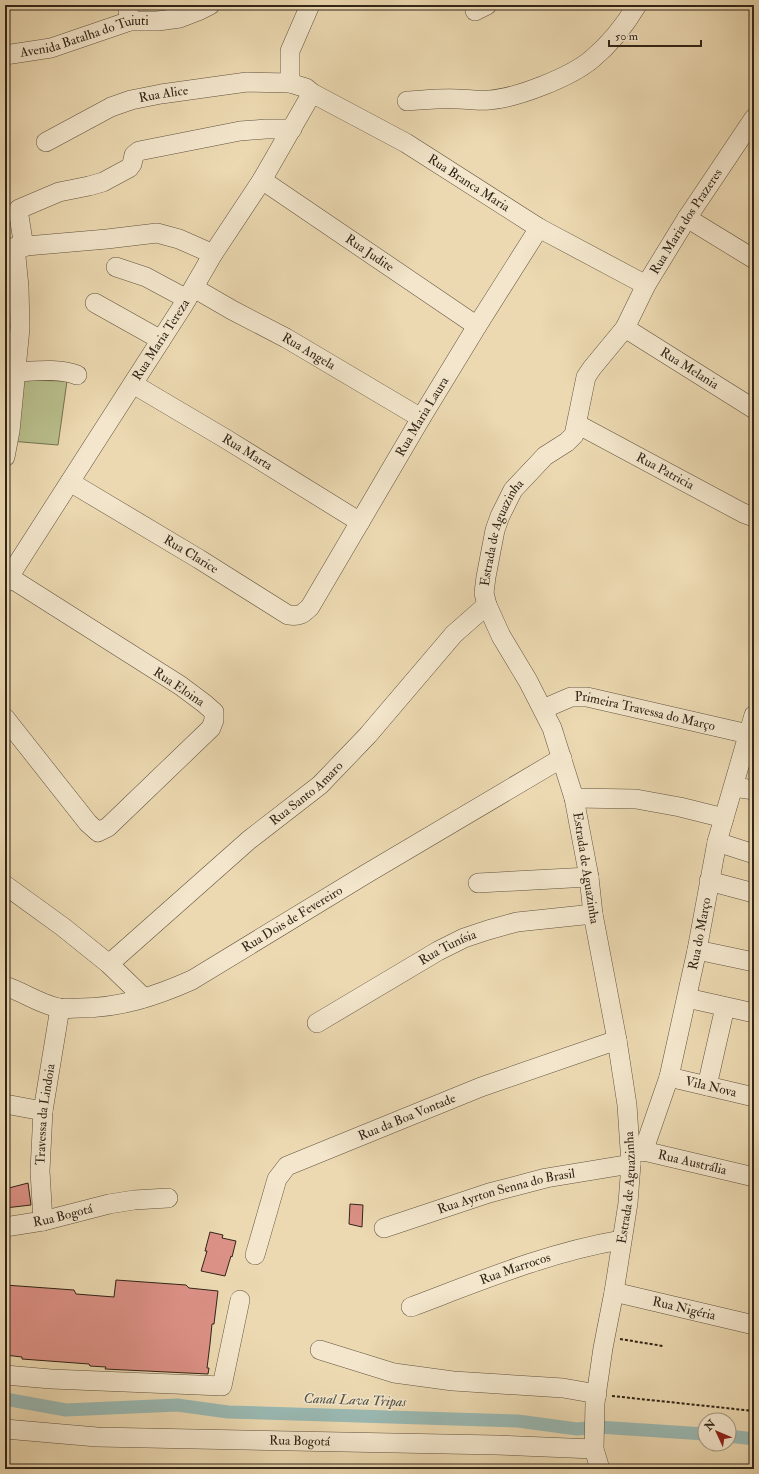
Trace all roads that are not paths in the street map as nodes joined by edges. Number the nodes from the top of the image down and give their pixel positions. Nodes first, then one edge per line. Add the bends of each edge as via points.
1 (210, 5) edge
2 (310, 5) edge
3 (637, 5) edge
4 (128, 13) edge
5 (5, 55) edge
6 (290, 83) junction
7 (312, 93) junction
8 (407, 102) dead end
9 (753, 120) edge
10 (292, 129) junction
11 (46, 142) dead end
12 (262, 180) junction
13 (687, 218) junction
14 (539, 228) junction
15 (19, 247) junction
16 (213, 254) junction
17 (754, 259) edge
18 (116, 268) dead end
19 (646, 286) junction
20 (190, 293) junction
21 (95, 303) dead end
22 (477, 326) junction
23 (625, 328) junction
24 (161, 340) junction
25 (15, 372) junction
26 (77, 375) dead end
27 (133, 384) junction
28 (754, 409) edge
29 (421, 418) junction
30 (577, 424) junction
31 (5, 457) edge
32 (70, 482) junction
33 (754, 517) edge
34 (360, 522) junction
35 (7, 580) edge
36 (487, 606) junction
37 (310, 607) joint
38 (543, 709) junction
39 (754, 715) edge
40 (5, 718) edge
41 (748, 734) junction
42 (562, 758) junction
43 (734, 787) junction
44 (754, 790) edge
45 (574, 798) junction
46 (724, 818) junction
47 (717, 842) junction
48 (754, 854) edge
49 (589, 877) junction
50 (709, 881) junction
51 (478, 883) dead end
52 (5, 885) edge
53 (754, 893) edge
54 (593, 914) junction
55 (697, 950) junction
56 (754, 962) edge
57 (109, 964) junction
58 (5, 986) edge
59 (144, 998) junction
60 (687, 998) junction
61 (725, 1007) junction
62 (60, 1008) junction
63 (754, 1013) edge
64 (317, 1023) dead end
65 (617, 1040) junction
66 (669, 1077) junction
67 (707, 1086) junction
68 (754, 1097) edge
69 (5, 1104) edge
70 (42, 1111) junction
71 (635, 1155) junction
72 (754, 1177) edge
73 (168, 1198) dead end
74 (43, 1221) junction
75 (5, 1227) edge
76 (384, 1228) dead end
77 (622, 1240) junction
78 (255, 1254) dead end
79 (614, 1292) junction
80 (240, 1300) dead end
81 (411, 1307) dead end
82 (754, 1325) edge
83 (320, 1350) dead end
84 (5, 1375) edge
85 (596, 1399) junction
86 (5, 1429) edge
87 (594, 1449) junction
88 (600, 1469) edge

1 - 4 street, Avenida Batalha do Tuiuti via 180,18 158,21
2 - 6 street via 290,51
3 - 8 street via 605,48 591,60 539,87 488,100
4 - 5 street, Avenida Batalha do Tuiuti via 51,48
6 - 7 street, Rua Branca Maria via 306,88
6 - 11 street, Rua Alice via 247,82 131,100 111,107
7 - 10 street, Rua Maria Tereza
7 - 14 street, Rua Branca Maria via 406,143
9 - 13 street, Rua Maria dos Prazeres
10 - 12 street, Rua Maria Tereza
10 - 15 street via 240,131 139,151 134,155 129,168 103,182 60,192 19,209
12 - 16 street, Rua Maria Tereza
12 - 22 street, Rua Judite
13 - 17 street
13 - 19 street, Rua Maria dos Prazeres
14 - 19 street, Rua Branca Maria
14 - 22 street, Rua Maria Laura
15 - 16 street via 157,233 179,239
15 - 25 street via 20,328
16 - 20 street, Rua Maria Tereza
18 - 20 street, Rua Angela
19 - 23 street, Rua Maria dos Prazeres
20 - 24 street, Rua Maria Tereza
20 - 29 street, Rua Angela via 232,310 286,338
21 - 24 street
22 - 29 street, Rua Maria Laura
23 - 28 street, Rua Melania
23 - 30 street, Estrada de Aguazinha via 586,377
24 - 27 street, Rua Maria Tereza
25 - 26 street via 58,371
25 - 31 street
27 - 32 street, Rua Maria Tereza
27 - 34 street, Rua Marta
29 - 34 street, Rua Maria Laura
30 - 33 street, Rua Patricia
30 - 36 street, Estrada de Aguazinha via 568,442 545,456 513,490 500,516 489,558 484,593
32 - 35 street, Rua Maria Tereza
32 - 37 street, Rua Clarice via 288,615 296,617
34 - 37 street, Rua Maria Laura
35 - 40 street, Rua Eloina via 181,686 214,712 214,720 211,728 108,827 98,832 88,823
36 - 38 street, Estrada de Aguazinha via 501,636
36 - 57 street, Rua Santo Amaro via 454,634 368,735 320,785 249,840
38 - 41 street, Primeira Travessa do Março via 571,697 587,697
38 - 42 street, Estrada de Aguazinha
39 - 41 street, Rua do Março
41 - 43 street, Rua do Março
42 - 45 street, Estrada de Aguazinha
42 - 59 street, Rua Dois de Fevereiro via 192,980 164,993
43 - 44 street
43 - 46 street, Rua do Março
45 - 46 street via 636,799
45 - 49 street, Estrada de Aguazinha
46 - 47 street, Rua do Março
47 - 48 street
47 - 50 street, Rua do Março
49 - 51 street
49 - 54 street, Estrada de Aguazinha
50 - 53 street
50 - 55 street, Rua do Março
52 - 57 street
54 - 64 street, Rua Tunísia via 517,922 464,938
54 - 65 street, Estrada de Aguazinha
55 - 56 street
55 - 60 street, Rua do Março
57 - 59 street
58 - 62 street, Rua Dois de Fevereiro
59 - 62 street, Rua Dois de Fevereiro via 106,1006
60 - 61 street
60 - 66 street, Rua do Março
61 - 63 street
61 - 67 street
62 - 70 street, Travessa da Lindoia
65 - 71 street, Estrada de Aguazinha
65 - 78 street, Rua da Boa Vontade via 481,1087 287,1166 277,1179
66 - 67 street, Vila Nova
66 - 71 street, Rua do Março
67 - 68 street, Vila Nova
69 - 70 street
70 - 74 street, Travessa da Lindoia via 40,1171
71 - 72 street, Rua Austrália
71 - 76 street, Rua Ayrton Senna do Brasil via 489,1193
71 - 77 street, Estrada de Aguazinha
73 - 74 street, Rua Bogotá via 109,1204
74 - 75 street, Rua Bogotá
77 - 79 street, Estrada de Aguazinha
77 - 81 street, Rua Marrocos via 548,1257
79 - 82 street, Rua Nigéria
79 - 85 street, Estrada de Aguazinha
80 - 84 street via 222,1386
83 - 85 street via 394,1372 453,1381 563,1388
85 - 87 street, Estrada de Aguazinha
86 - 87 street, Rua Bogotá via 97,1436
87 - 88 street, Estrada de Aguazinha

